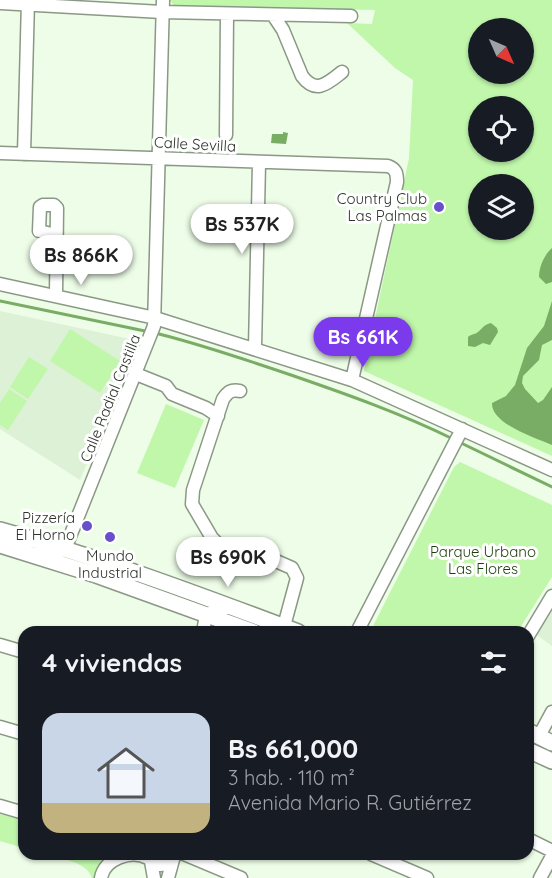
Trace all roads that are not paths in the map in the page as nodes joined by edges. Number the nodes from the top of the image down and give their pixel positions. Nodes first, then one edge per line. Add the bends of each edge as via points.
1 (28, 2) edge
2 (0, 3) edge
3 (162, 6) edge
4 (227, 14) junction
5 (273, 15) junction
6 (351, 16) dead end
7 (342, 72) dead end
8 (226, 135) dead end
9 (0, 153) edge
10 (24, 154) junction
11 (157, 157) junction
12 (259, 163) junction
13 (56, 235) dead end
14 (0, 284) edge
15 (56, 295) junction
16 (153, 327) junction
17 (255, 348) junction
18 (136, 374) junction
19 (352, 380) junction
20 (240, 391) dead end
21 (218, 416) junction
22 (458, 437) junction
23 (552, 470) edge
24 (0, 530) edge
25 (0, 545) edge
26 (65, 549) junction
27 (32, 554) junction
28 (96, 575) junction
29 (199, 596) junction
30 (552, 596) edge
31 (234, 608) junction
32 (214, 619) edge
33 (236, 626) edge
34 (283, 626) edge
35 (291, 626) edge
36 (360, 626) edge
37 (534, 626) edge
38 (0, 645) edge
39 (18, 650) edge
40 (552, 712) edge
41 (0, 727) edge
42 (18, 733) edge
43 (540, 737) edge
44 (534, 753) edge
45 (552, 761) edge
46 (0, 806) edge
47 (18, 811) edge
48 (534, 842) edge
49 (552, 853) edge
50 (114, 860) edge
51 (149, 860) edge
52 (153, 860) edge
53 (171, 860) edge
54 (175, 860) edge
55 (191, 860) edge
56 (385, 860) edge
57 (101, 878) edge
58 (154, 878) edge
59 (168, 878) edge
60 (241, 878) edge
61 (427, 878) edge
62 (540, 878) edge

1 - 2 street
1 - 3 street
1 - 10 street
3 - 4 street
3 - 11 street, Calle Radial Castilla
4 - 5 street
4 - 8 street
5 - 6 street
5 - 7 street via 307,82 320,86
9 - 10 street, Calle Sevilla
10 - 11 street, Calle Sevilla
11 - 12 street, Calle Sevilla
11 - 16 street, Calle Radial Castilla
12 - 17 street
12 - 19 street, Calle Sevilla via 388,166 396,171 397,182
13 - 15 street
14 - 15 street
15 - 16 street
16 - 17 street
16 - 18 street, Calle Radial Castilla
17 - 19 street
18 - 21 street
18 - 26 street, Calle Radial Castilla
19 - 22 street
20 - 21 street via 227,393
21 - 35 street via 193,490 192,504 219,545 292,568 297,578
22 - 23 street
22 - 36 street
24 - 26 main road
25 - 27 main road
26 - 27 street
26 - 28 street
26 - 29 main road
27 - 28 main road
28 - 32 main road
29 - 31 main road
29 - 32 street
30 - 37 street
31 - 32 street via 227,607
31 - 34 main road
32 - 33 main road
38 - 39 street
40 - 43 street
41 - 42 street
44 - 45 main road
46 - 47 street
48 - 49 street
49 - 62 street
50 - 57 street
51 - 58 street
52 - 53 street via 162,865
54 - 59 street
55 - 60 street
56 - 61 street

